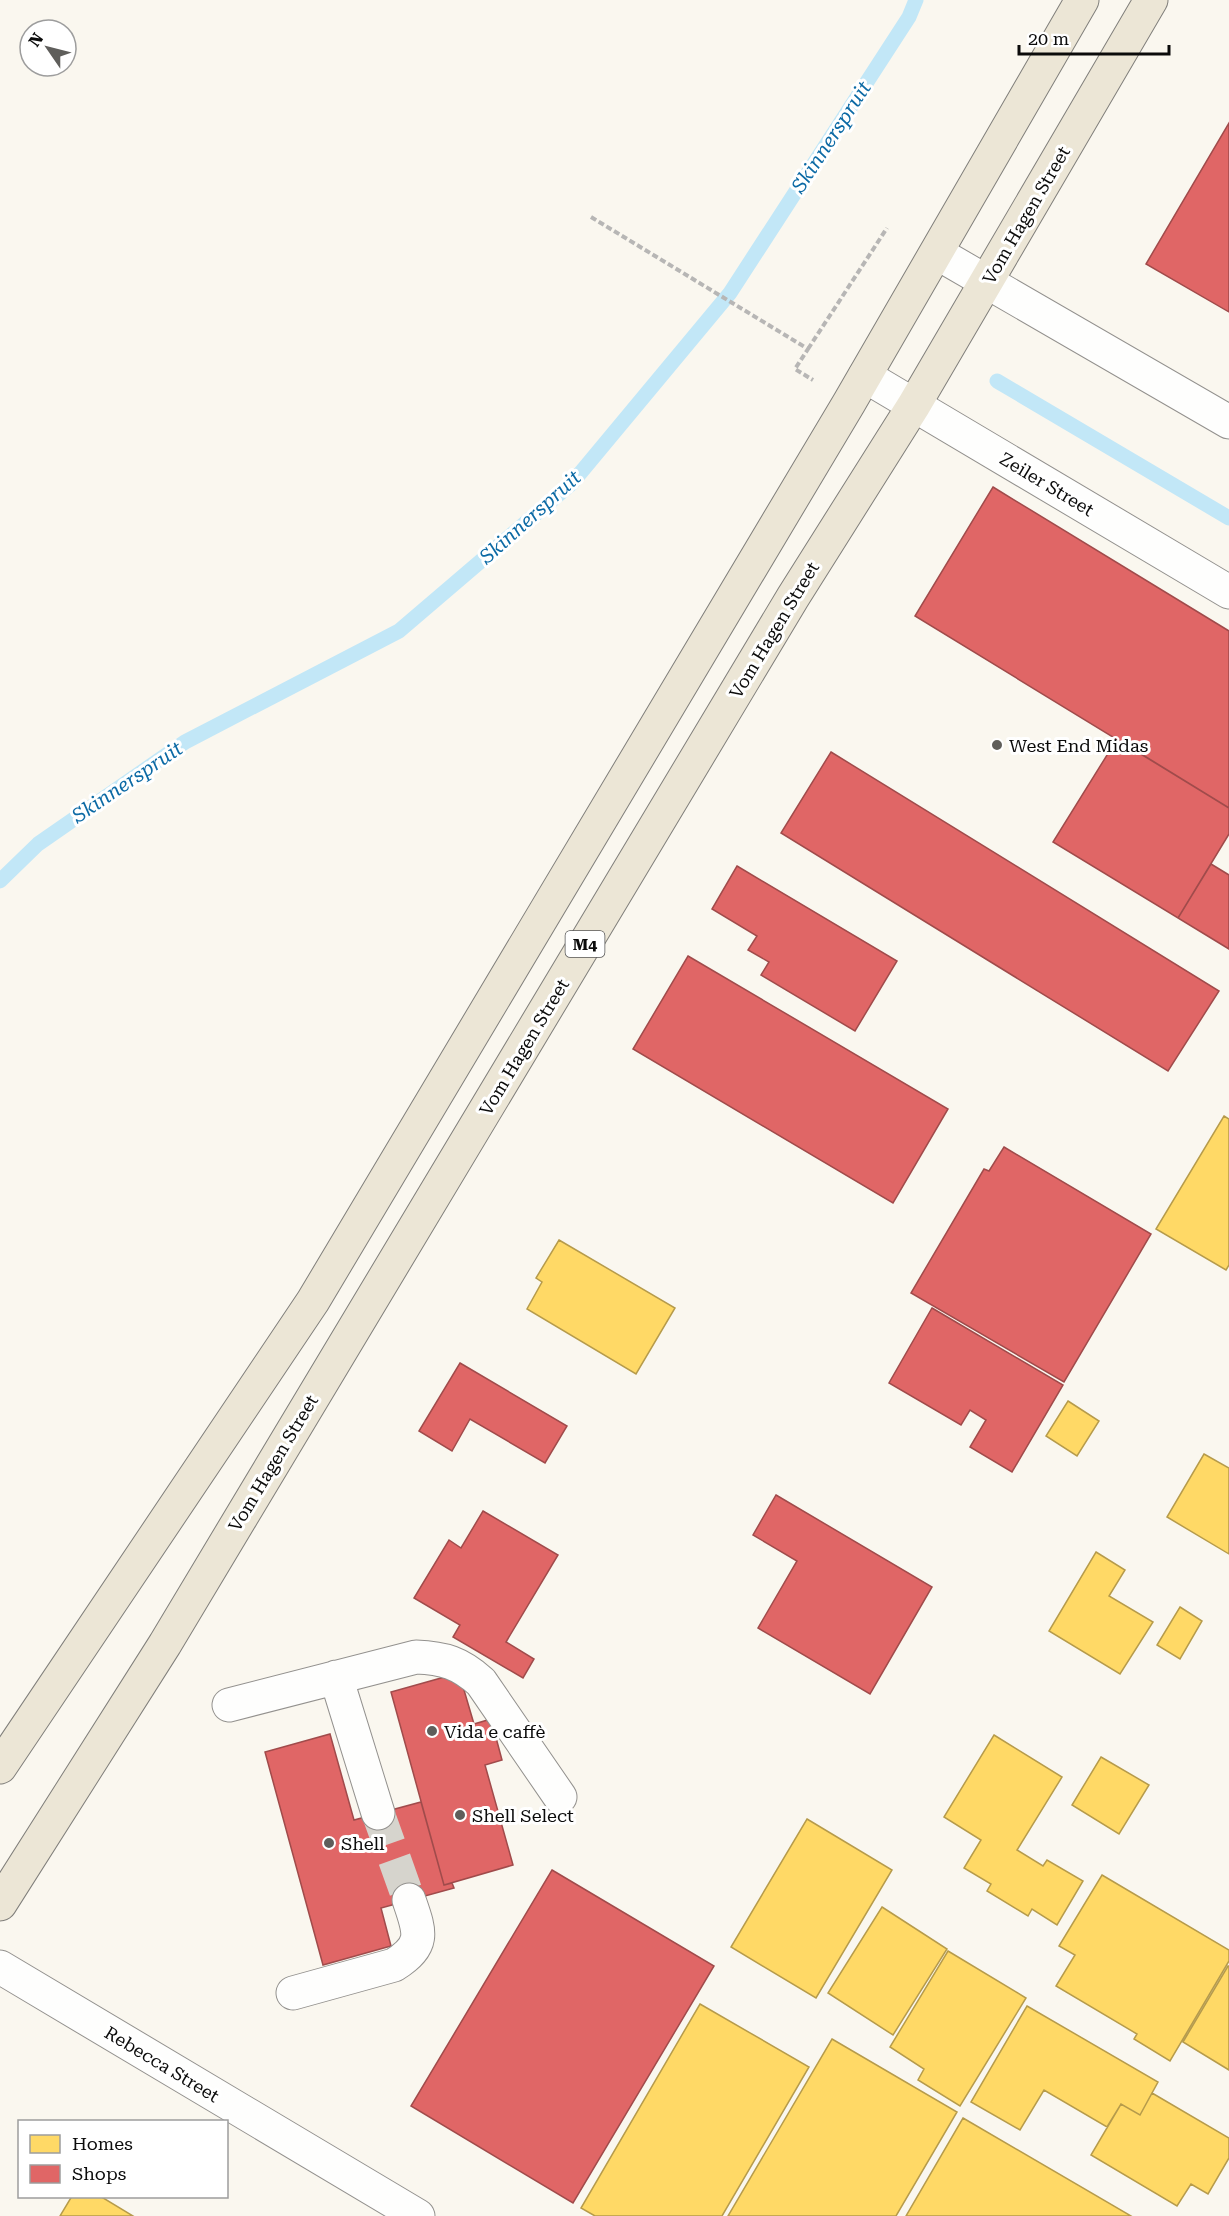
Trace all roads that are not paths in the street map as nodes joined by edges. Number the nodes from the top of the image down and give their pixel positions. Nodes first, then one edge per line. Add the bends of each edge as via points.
1 (1082, 0) edge
2 (1151, 0) edge
3 (937, 253) junction
4 (988, 281) junction
5 (865, 376) junction
6 (914, 405) junction
7 (1229, 422) edge
8 (1229, 592) edge
9 (336, 1677) junction
10 (230, 1706) dead end
11 (0, 1767) edge
12 (560, 1797) dead end
13 (378, 1813) tunnel mouth
14 (410, 1900) tunnel mouth
15 (0, 1904) edge
16 (0, 1967) edge
17 (293, 1993) dead end
18 (418, 2216) edge

1 - 3 main road
2 - 4 main road, Vom Hagen Street / M4
3 - 4 street
3 - 5 main road
4 - 6 main road, Vom Hagen Street / M4
4 - 7 street
5 - 6 street, Zeiler Street
5 - 11 main road via 313,1301
6 - 8 street, Zeiler Street
6 - 15 main road, Vom Hagen Street / M4 via 799,588 165,1644
9 - 10 street
9 - 12 street via 416,1657 441,1658 466,1668 482,1682
9 - 13 street
14 - 17 street via 420,1930 417,1943 406,1958 394,1965
16 - 18 street, Rebecca Street

